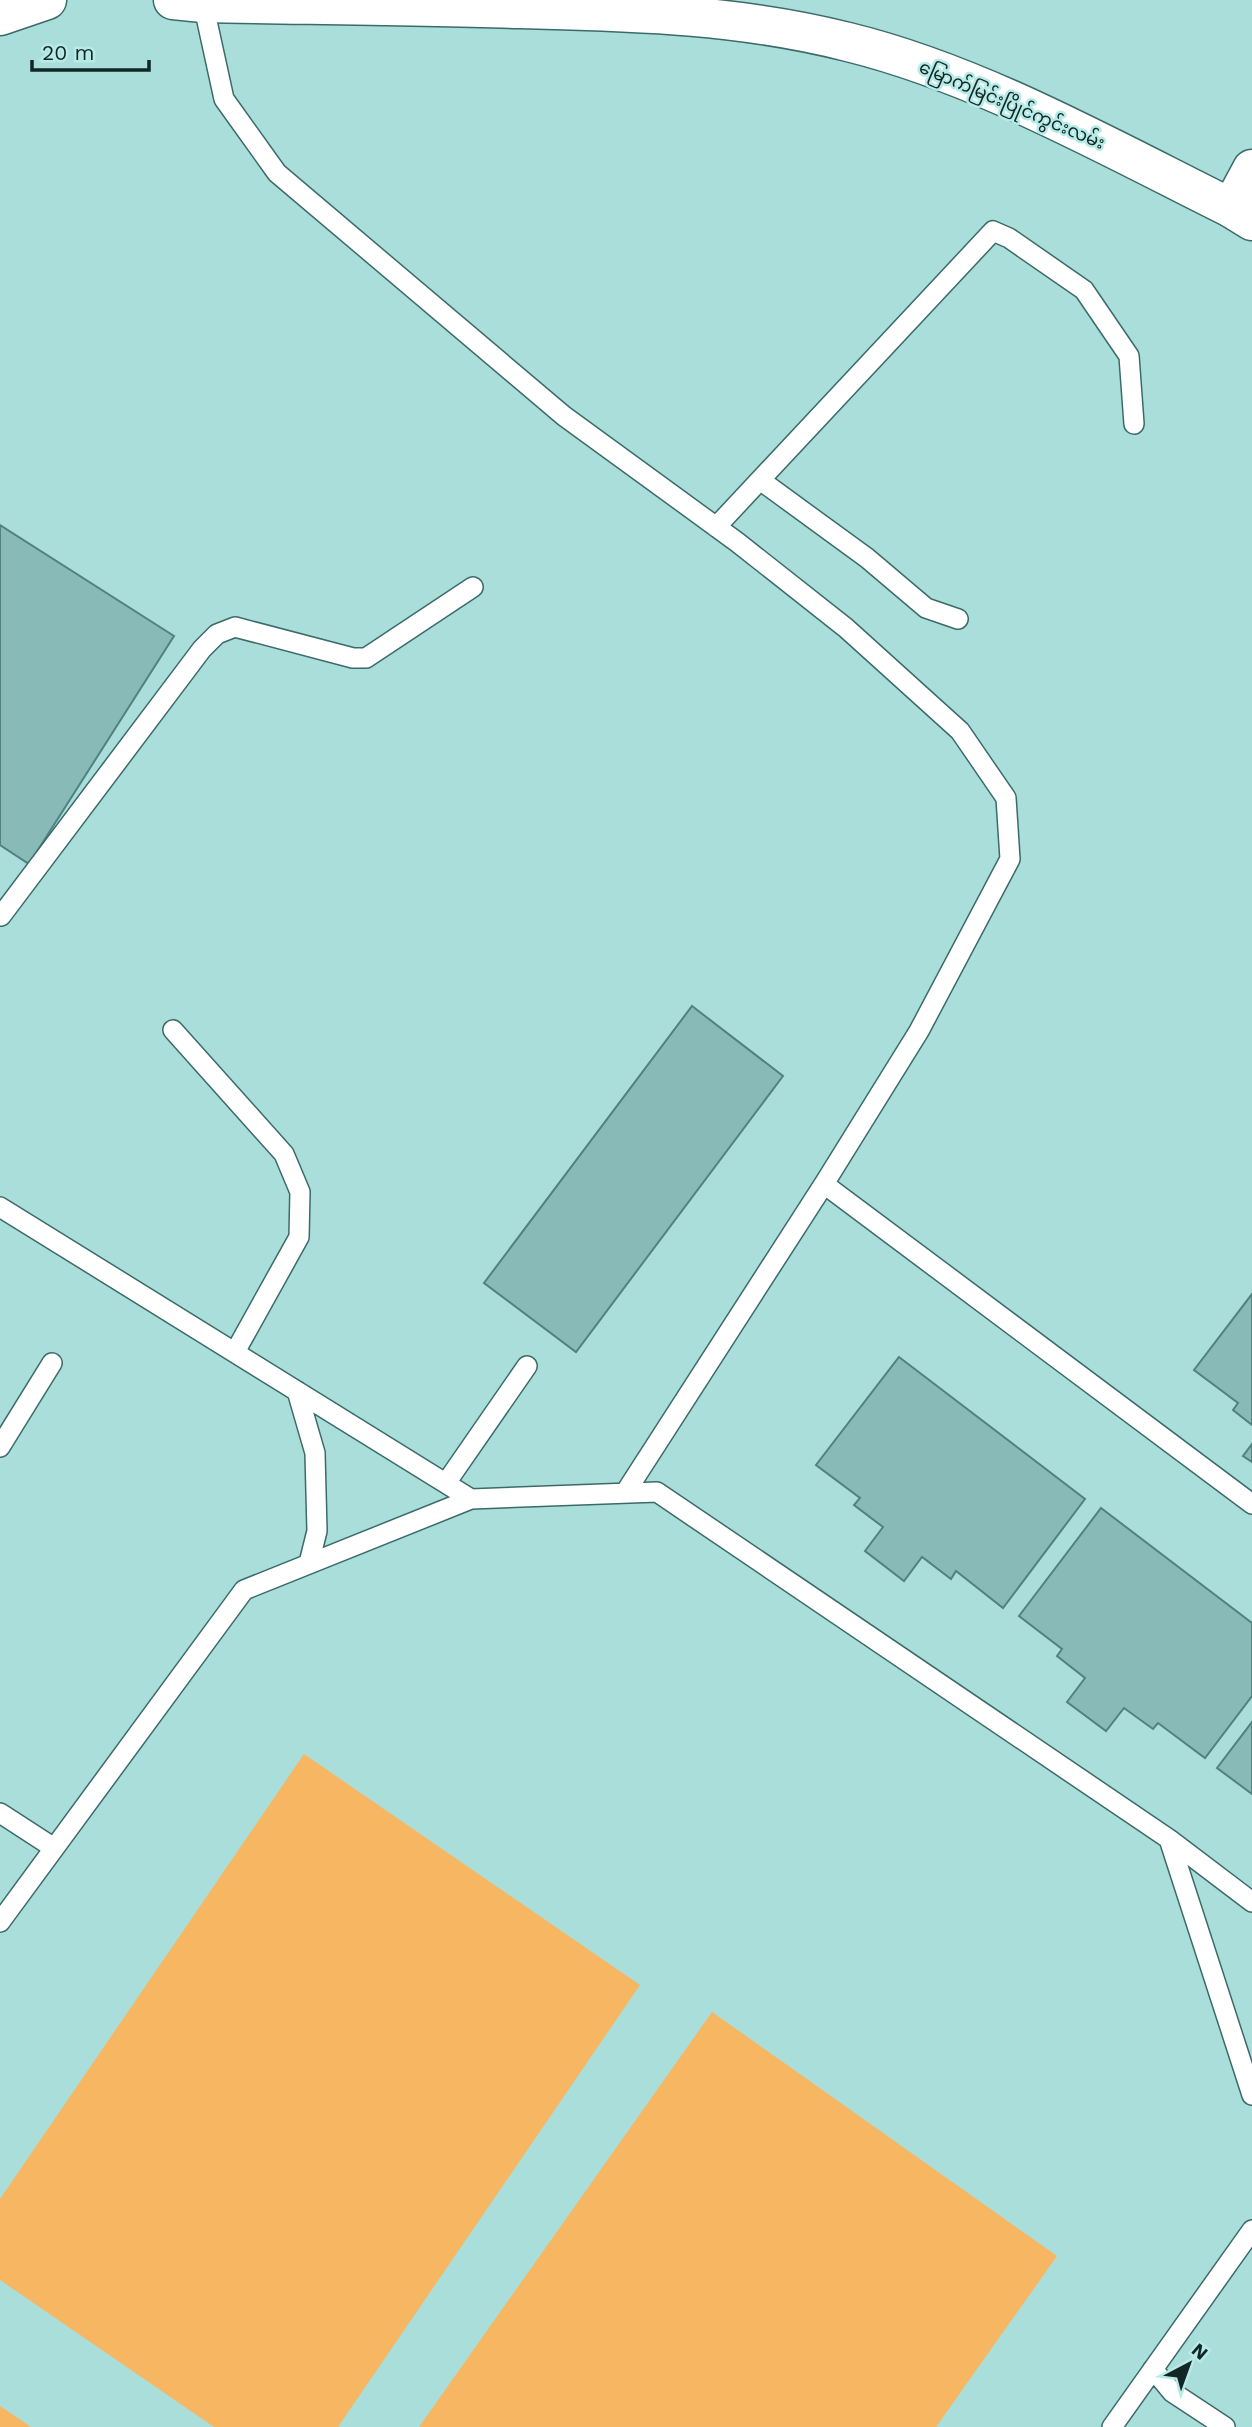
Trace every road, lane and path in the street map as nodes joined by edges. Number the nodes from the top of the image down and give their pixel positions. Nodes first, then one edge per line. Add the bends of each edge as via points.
1 (47, 0) edge
2 (188, 2) edge
3 (0, 16) edge
4 (1252, 169) edge
5 (1241, 214) edge
6 (1134, 424) dead end
7 (760, 480) junction
8 (716, 527) junction
9 (473, 587) dead end
10 (958, 619) dead end
11 (0, 916) edge
12 (173, 1030) dead end
13 (824, 1185) junction
14 (0, 1207) edge
15 (235, 1352) junction
16 (52, 1363) dead end
17 (527, 1366) dead end
18 (298, 1391) junction
19 (0, 1447) edge
20 (446, 1483) junction
21 (625, 1493) junction
22 (471, 1499) junction
23 (1252, 1504) edge
24 (309, 1563) junction
25 (0, 1813) edge
26 (1168, 1839) junction
27 (54, 1849) junction
28 (1252, 1902) edge
29 (0, 1922) edge
30 (1252, 2095) edge
31 (1252, 2230) edge
32 (1153, 2369) junction
33 (1112, 2427) edge
34 (1225, 2427) edge

1 - 3 main road
2 - 5 main road, မြောက်မြင်းပြိုင်ကွင်းလမ်း via 660,12 752,21 850,42 951,74
2 - 8 lane via 224,99 276,173 564,416
4 - 5 main road
6 - 7 lane via 1129,356 1084,290 1009,237 993,231
7 - 8 lane
7 - 10 lane via 867,558 926,608
8 - 13 lane via 846,628 960,732 1006,798 1010,859 919,1031
9 - 11 lane via 366,658 353,659 235,627 218,634
12 - 15 lane via 284,1154 300,1192 299,1237
13 - 21 lane
13 - 23 lane
14 - 15 lane
15 - 18 lane
16 - 19 lane
17 - 20 lane
18 - 20 lane
18 - 24 lane via 315,1453 317,1531
20 - 22 lane
21 - 22 lane
21 - 26 lane via 657,1492
22 - 24 lane
24 - 27 lane via 244,1590
25 - 27 lane
26 - 28 lane
26 - 30 lane
27 - 29 lane
31 - 32 lane
32 - 33 lane
32 - 34 lane via 1172,2392

